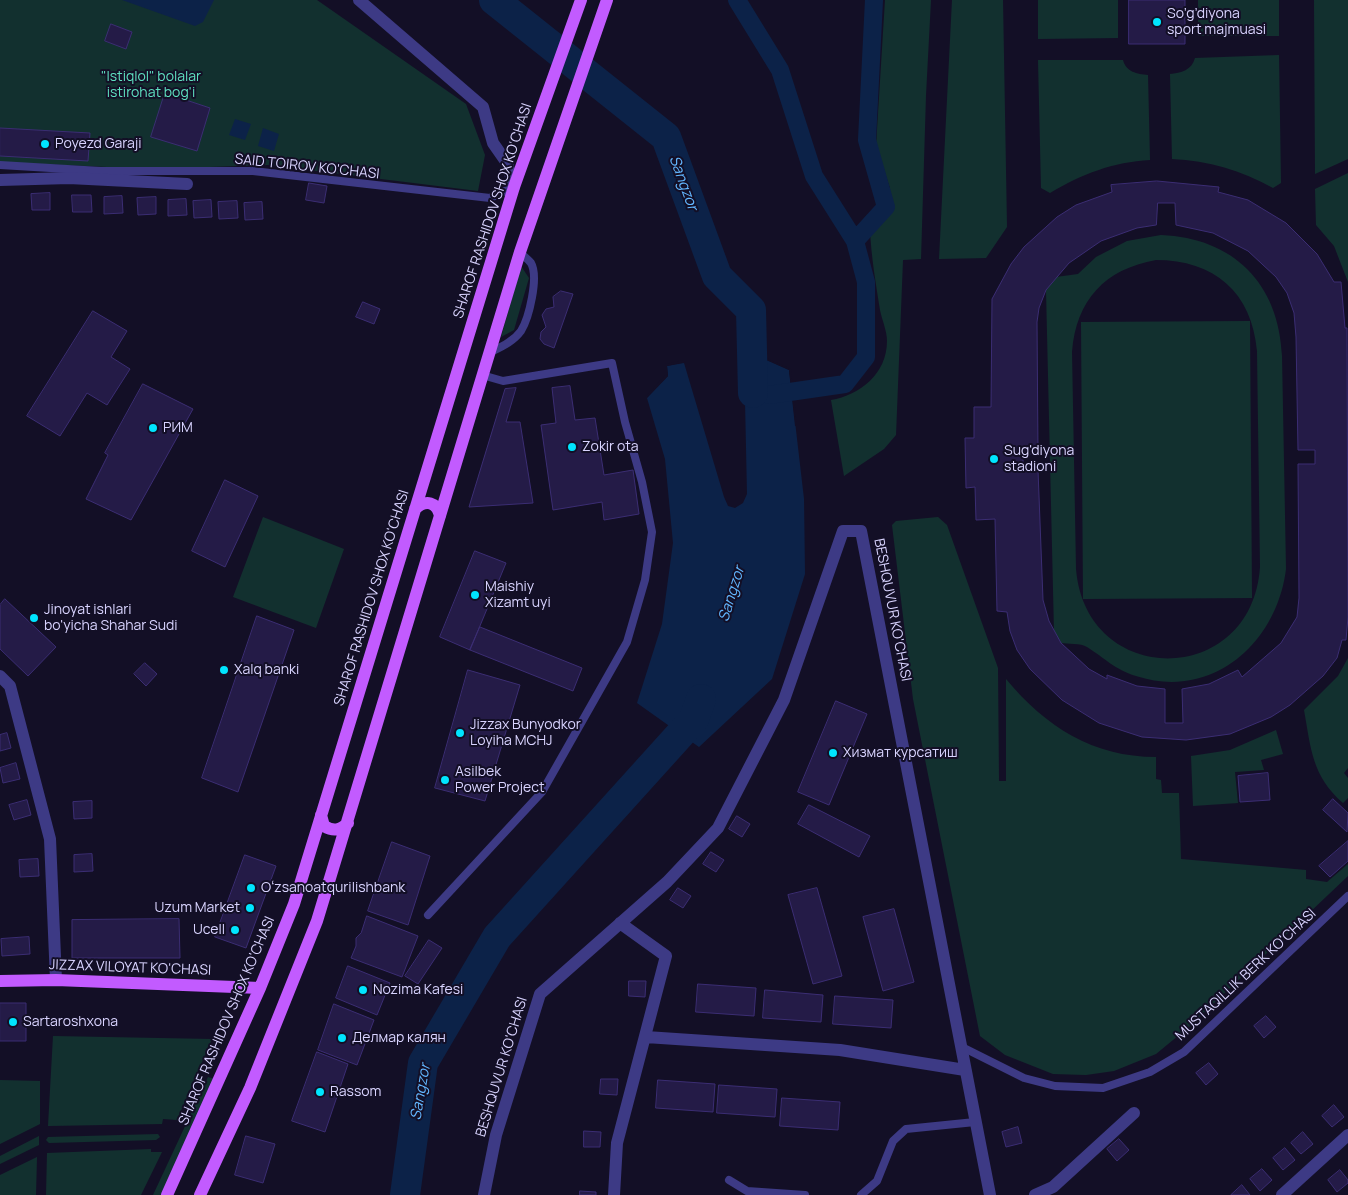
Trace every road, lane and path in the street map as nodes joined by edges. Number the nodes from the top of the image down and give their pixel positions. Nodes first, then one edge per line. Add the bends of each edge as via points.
1 (359, 0) edge
2 (581, 0) edge
3 (607, 0) edge
4 (0, 165) edge
5 (0, 180) edge
6 (187, 184) dead end
7 (514, 187) junction
8 (520, 252) junction
9 (489, 353) junction
10 (482, 375) junction
11 (415, 509) junction
12 (440, 516) junction
13 (0, 676) edge
14 (321, 815) junction
15 (348, 822) junction
16 (1348, 896) edge
17 (428, 915) dead end
18 (620, 923) junction
19 (56, 980) junction
20 (0, 981) edge
21 (260, 988) junction
22 (646, 1037) junction
23 (960, 1046) junction
24 (965, 1070) junction
25 (1134, 1114) dead end
26 (976, 1122) junction
27 (1348, 1134) edge
28 (728, 1180) dead end
29 (167, 1195) edge
30 (200, 1195) edge
31 (484, 1195) edge
32 (614, 1195) edge
33 (804, 1195) edge
34 (861, 1195) edge
35 (990, 1195) edge
36 (1035, 1195) edge
37 (1282, 1195) edge

1 - 7 street via 483,107 493,143 507,163
2 - 7 main road, SHAROF RASHIDOV SHOX KO'CHASI
3 - 8 main road
4 - 7 lane, SAID TOIROV KO'CHASI via 101,170 253,171 490,198
5 - 6 street via 69,178
7 - 11 main road, SHAROF RASHIDOV SHOX KO'CHASI
8 - 9 main road
8 - 9 lane via 532,264 535,283 526,319 510,343
9 - 10 main road
10 - 12 main road
10 - 17 lane via 503,381 612,363 652,532 645,580 627,642 542,792
11 - 12 main road via 425,502 432,503
11 - 14 main road, SHAROF RASHIDOV SHOX KO'CHASI
12 - 15 main road
13 - 19 street via 10,686 50,839
14 - 15 main road via 324,826 329,830 342,828
14 - 21 main road, SHAROF RASHIDOV SHOX KO'CHASI via 294,904
15 - 30 main road via 317,921 286,1000 250,1088
16 - 23 lane, MUSTAQILLIK BERK KO'CHASI via 1184,1052 1150,1072 1103,1088 1055,1086 1024,1078
18 - 22 street via 666,956
18 - 23 street, BESHQUVUR KO'CHASI via 667,882 718,828 784,700 843,531 861,531
18 - 31 street, BESHQUVUR KO'CHASI via 540,994 496,1135
19 - 20 main road, JIZZAX VILOYAT KO'CHASI
19 - 21 main road, JIZZAX VILOYAT KO'CHASI
21 - 29 main road, SHAROF RASHIDOV SHOX KO'CHASI
22 - 24 street via 840,1050
22 - 32 street via 617,1143
23 - 24 street
24 - 26 street
25 - 36 street via 1053,1187
26 - 34 lane via 906,1129 893,1141 877,1181
26 - 35 street
27 - 37 street
28 - 33 lane via 747,1191

